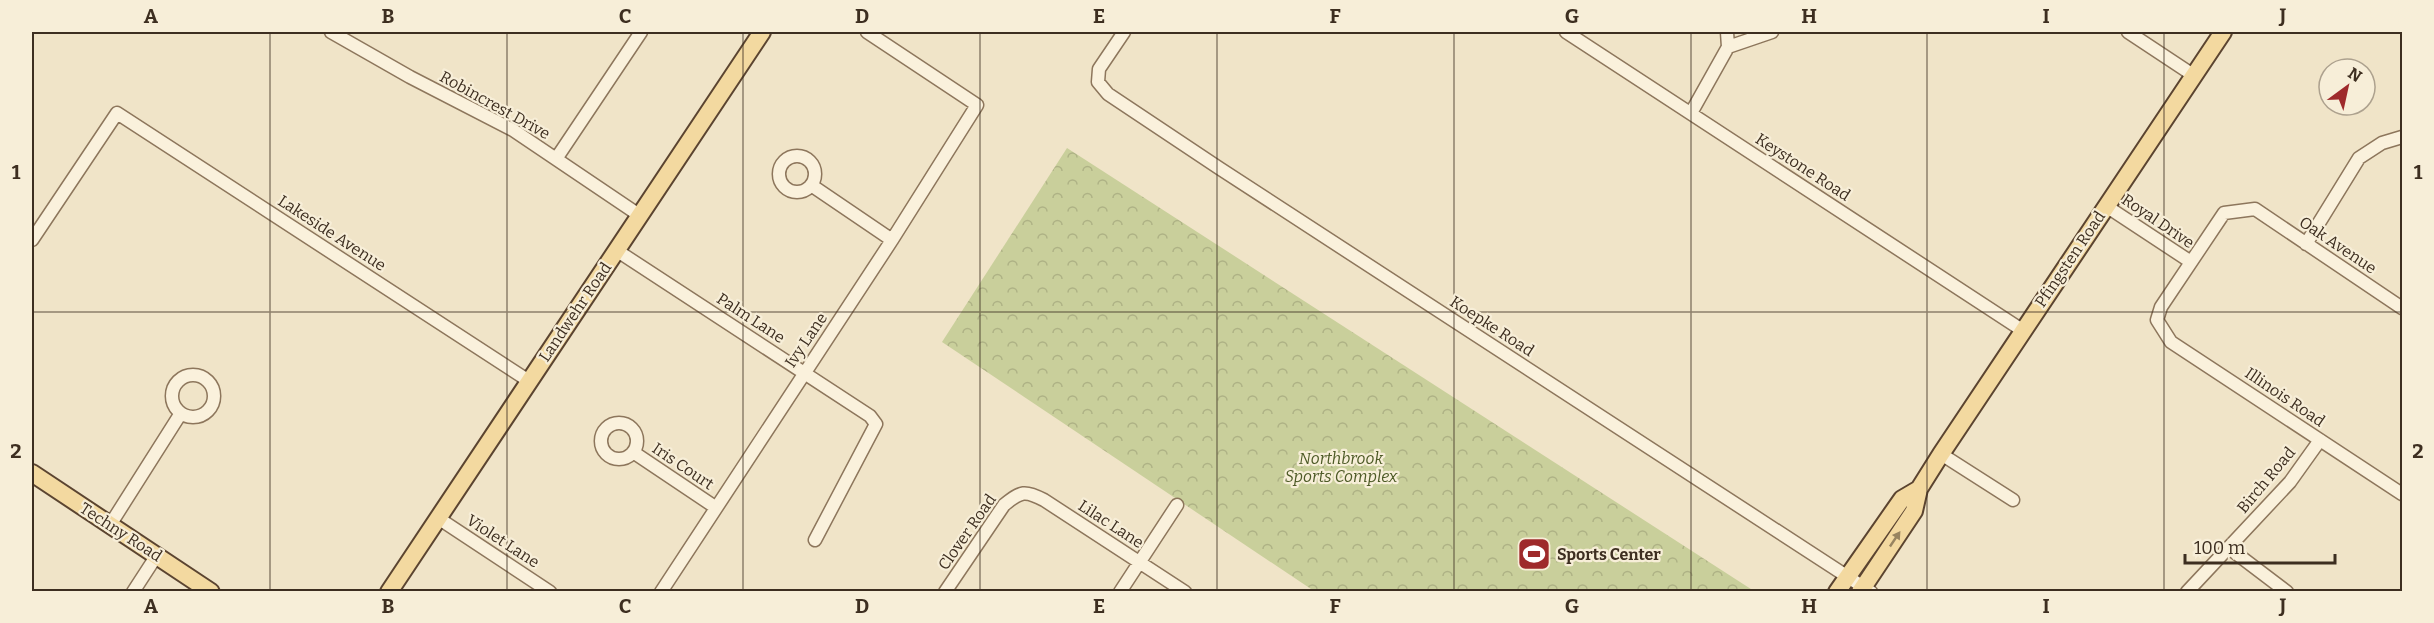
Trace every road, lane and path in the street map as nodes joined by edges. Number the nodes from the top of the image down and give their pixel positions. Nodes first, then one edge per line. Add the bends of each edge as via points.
1 (331, 32) edge
2 (762, 32) edge
3 (867, 32) edge
4 (1124, 32) edge
5 (1566, 32) edge
6 (1727, 32) edge
7 (1772, 32) edge
8 (2128, 32) edge
9 (2223, 32) edge
10 (636, 33) edge
11 (1728, 47) junction
12 (2193, 75) junction
13 (1691, 113) junction
14 (2403, 137) edge
15 (556, 159) junction
16 (811, 185) dead end
17 (2106, 206) junction
18 (2254, 209) joint
19 (639, 215) junction
20 (32, 240) edge
21 (892, 240) junction
22 (2306, 244) junction
23 (616, 250) junction
24 (2191, 262) junction
25 (2403, 308) edge
26 (2157, 320) joint
27 (2022, 330) junction
28 (804, 373) junction
29 (529, 381) junction
30 (181, 413) dead end
31 (2320, 440) junction
32 (633, 452) dead end
33 (1941, 454) junction
34 (32, 473) edge
35 (1919, 489) junction
36 (1017, 494) joint
37 (2403, 494) edge
38 (2013, 500) dead end
39 (1177, 505) dead end
40 (715, 507) junction
41 (438, 518) junction
42 (110, 525) junction
43 (815, 540) dead end
44 (2229, 548) junction
45 (157, 555) junction
46 (1139, 562) junction
47 (1848, 576) junction
48 (1865, 590) edge
49 (133, 591) edge
50 (211, 591) edge
51 (389, 591) edge
52 (550, 591) edge
53 (661, 591) edge
54 (945, 591) edge
55 (1120, 591) edge
56 (1185, 591) edge
57 (1838, 591) edge
58 (2187, 591) edge
59 (2287, 591) edge

1 - 15 street, Robincrest Drive via 410,78 513,130
2 - 19 main road, Landwehr Road
3 - 21 street, Ivy Lane via 977,105
4 - 47 street, Koepke Road via 1099,69 1098,82 1108,94
5 - 13 street, Keystone Road
6 - 11 street
7 - 11 street
8 - 12 street
9 - 12 main road, Pfingsten Road
10 - 15 street
11 - 13 street
12 - 17 main road, Pfingsten Road
13 - 27 street, Keystone Road
14 - 22 street via 2382,143 2360,158
15 - 19 street, Robincrest Drive
16 - 21 street
17 - 24 street, Royal Drive
17 - 27 main road, Pfingsten Road
18 - 22 street, Oak Avenue
18 - 24 street, Royal Drive via 2224,213
19 - 23 main road, Landwehr Road
20 - 29 street, Lakeside Avenue via 117,113
21 - 28 street, Ivy Lane
22 - 25 street, Oak Avenue
23 - 28 street, Palm Lane
23 - 29 main road, Landwehr Road
24 - 26 street, Royal Drive via 2161,307
26 - 31 street, Illinois Road via 2171,342
27 - 33 main road, Pfingsten Road
28 - 40 street, Ivy Lane
28 - 43 street, Palm Lane via 870,416 876,424
29 - 41 main road, Landwehr Road
30 - 42 street
31 - 37 street, Illinois Road
31 - 44 street, Birch Road via 2290,482
32 - 40 street, Iris Court
33 - 35 main road, Pfingsten Road
33 - 38 street
34 - 42 main road, Techny Road
35 - 47 main road, Pfingsten Road via 1902,499
48 -> 35 main road, Pfingsten Road via 1914,511
36 - 46 street, Lilac Lane via 1029,493 1044,500
36 - 54 street, Clover Road via 1004,505
39 - 46 street
40 - 53 street, Ivy Lane
41 - 51 main road, Landwehr Road
41 - 52 street, Violet Lane
42 - 45 main road, Techny Road
44 - 58 street, Birch Road
44 - 59 street
45 - 49 street
45 - 50 main road, Techny Road
46 - 55 street
46 - 56 street, Lilac Lane
47 - 48 street, Koepke Road
47 - 57 main road, Pfingsten Road

